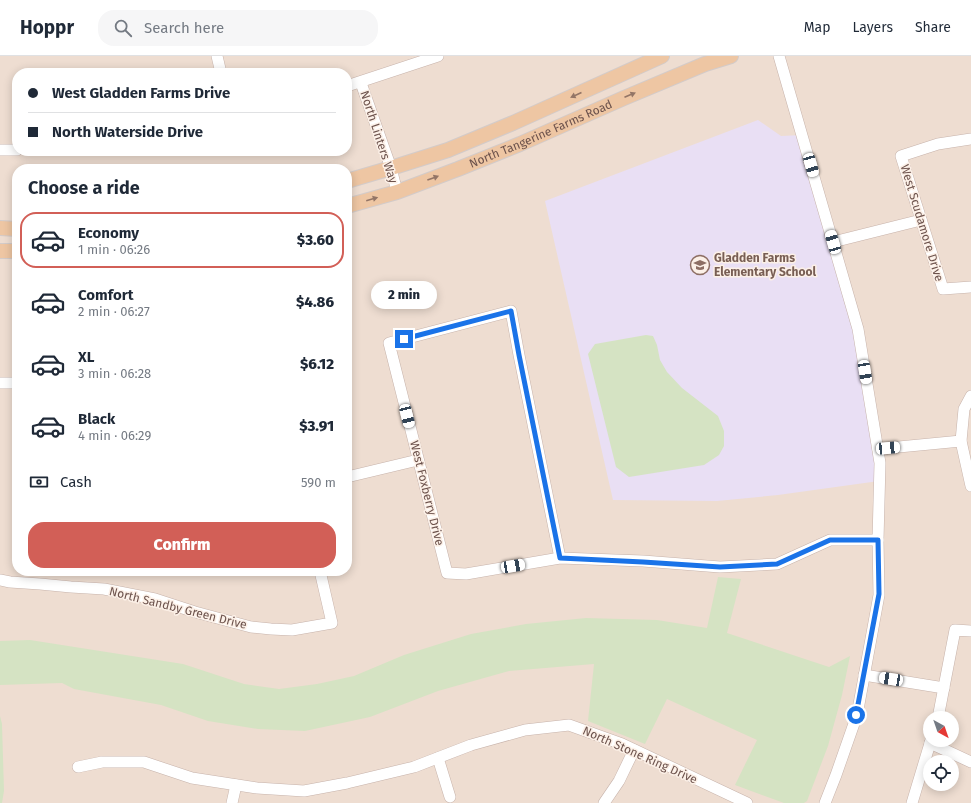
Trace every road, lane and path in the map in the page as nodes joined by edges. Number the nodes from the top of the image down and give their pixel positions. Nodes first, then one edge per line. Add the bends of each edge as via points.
1 (217, 56) edge
2 (438, 56) edge
3 (662, 56) edge
4 (731, 56) edge
5 (780, 56) edge
6 (221, 68) edge
7 (361, 82) junction
8 (352, 85) edge
9 (971, 139) edge
10 (0, 150) edge
11 (12, 150) edge
12 (391, 168) junction
13 (352, 180) edge
14 (397, 192) junction
15 (352, 205) edge
16 (921, 220) junction
17 (0, 228) edge
18 (12, 229) edge
19 (833, 242) junction
20 (0, 251) edge
21 (12, 251) edge
22 (971, 287) edge
23 (0, 382) edge
24 (12, 383) edge
25 (971, 396) edge
26 (961, 441) junction
27 (878, 449) junction
28 (418, 460) junction
29 (352, 475) edge
30 (971, 486) edge
31 (878, 540) junction
32 (560, 558) junction
33 (321, 576) edge
34 (0, 580) edge
35 (971, 631) edge
36 (864, 675) junction
37 (944, 688) junction
38 (939, 711) edge
39 (929, 747) edge
40 (942, 747) edge
41 (634, 750) junction
42 (438, 758) junction
43 (971, 762) edge
44 (78, 767) dead end
45 (236, 785) junction
46 (450, 797) dead end
47 (742, 802) edge
48 (232, 803) edge
49 (604, 803) edge
50 (825, 803) edge
51 (912, 803) edge

1 - 6 street
2 - 7 street
3 -> 12 main road, North Tangerine Farms Road via 448,150
14 -> 4 main road, North Tangerine Farms Road via 499,152 704,64
5 - 19 street
7 - 8 street
7 - 12 street, North Linters Way
9 - 16 street, West Scudamore Drive via 938,144 901,156
10 - 11 street
12 - 13 main road, North Tangerine Farms Road
12 - 14 street, North Linters Way
15 -> 14 main road, North Tangerine Farms Road
16 - 19 street
16 - 22 street, West Scudamore Drive via 942,289
17 - 18 main road
19 - 27 street via 858,329
20 - 21 main road
23 - 24 street
25 - 26 street via 964,409
26 - 27 street
26 - 30 street
27 - 31 street
28 - 29 street
28 - 32 street, West Foxberry Drive via 447,573 466,574
28 - 32 street, West Foxberry Drive via 389,343 511,311
31 - 32 street via 830,540 777,564 720,567
31 - 36 street via 879,594
33 - 34 street, North Sandby Green Drive via 332,623 292,630 252,627 155,599 104,589
35 - 37 street via 955,630
36 - 37 street
36 - 50 street via 856,715
37 - 38 street
39 - 51 street
40 - 43 street
41 - 42 street, North Stone Ring Drive via 569,725 525,730 471,745
41 - 47 street, North Stone Ring Drive
41 - 49 street via 619,781
42 - 45 street, North Stone Ring Drive via 414,767 304,791
42 - 46 street
44 - 45 street, North Stone Ring Drive via 102,762 144,762 192,778
45 - 48 street

